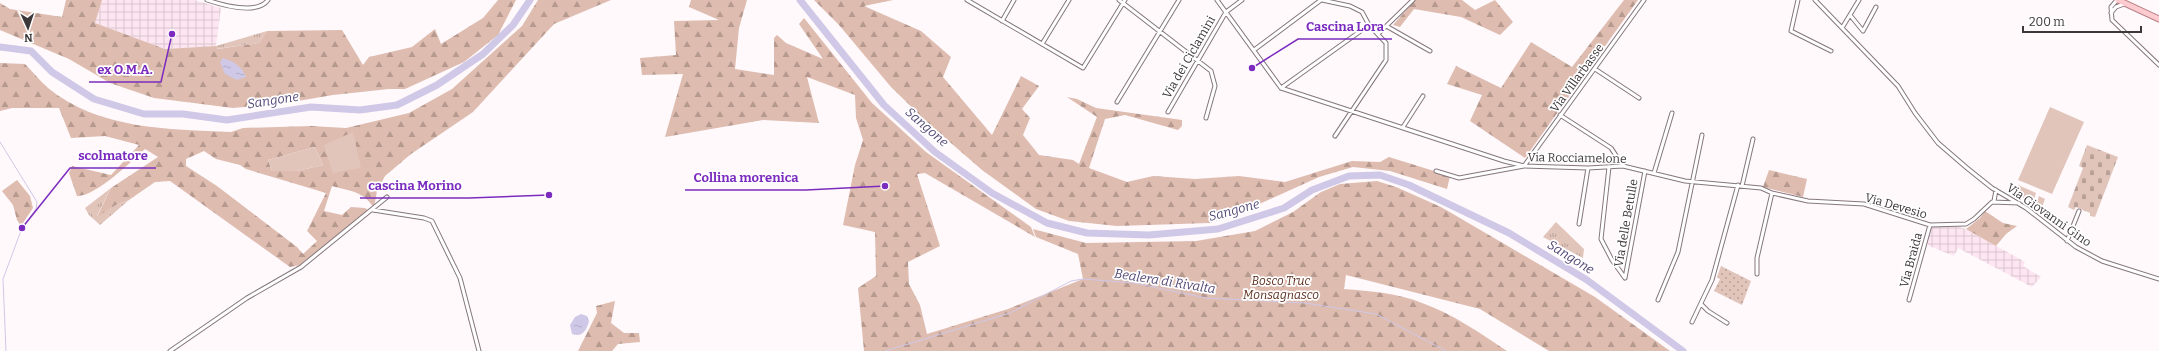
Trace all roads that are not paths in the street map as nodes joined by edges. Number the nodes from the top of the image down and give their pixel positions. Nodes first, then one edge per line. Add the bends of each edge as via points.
1 (206, 0) edge
2 (268, 0) edge
3 (967, 0) edge
4 (1014, 0) edge
5 (1069, 0) edge
6 (1119, 0) edge
7 (1179, 0) edge
8 (1217, 0) edge
9 (1242, 0) edge
10 (1321, 0) edge
11 (1412, 0) edge
12 (1644, 0) edge
13 (1798, 0) edge
14 (1815, 0) edge
15 (1859, 0) edge
16 (2110, 0) edge
17 (2118, 0) edge
18 (1124, 1) edge
19 (2126, 4) junction
20 (1876, 7) dead end
21 (1226, 12) junction
22 (2111, 13) junction
23 (1850, 14) junction
24 (2159, 19) edge
25 (1002, 21) junction
26 (1369, 25) junction
27 (1388, 27) junction
28 (1842, 28) junction
29 (1160, 31) junction
30 (1378, 34) junction
31 (1042, 44) junction
32 (1254, 50) junction
33 (1430, 51) dead end
34 (1831, 51) dead end
35 (1198, 60) junction
36 (2159, 65) edge
37 (1595, 69) junction
38 (1280, 86) junction
39 (1423, 96) dead end
40 (1639, 98) dead end
41 (1117, 102) dead end
42 (1351, 110) junction
43 (1168, 112) dead end
44 (1672, 113) dead end
45 (1560, 115) junction
46 (1206, 118) dead end
47 (1403, 127) junction
48 (1702, 135) dead end
49 (1335, 136) dead end
50 (1753, 139) dead end
51 (1524, 166) junction
52 (1623, 166) junction
53 (1609, 167) junction
54 (1588, 168) junction
55 (1436, 171) dead end
56 (1644, 171) junction
57 (1654, 173) junction
58 (1691, 182) junction
59 (1740, 186) junction
60 (1761, 188) joint
61 (1996, 190) junction
62 (1772, 193) junction
63 (388, 197) dead end
64 (1994, 201) junction
65 (2019, 203) junction
66 (373, 210) junction
67 (2079, 211) dead end
68 (1579, 224) dead end
69 (1930, 225) junction
70 (2067, 241) junction
71 (1758, 274) dead end
72 (2159, 279) edge
73 (1658, 300) dead end
74 (1910, 300) dead end
75 (1702, 304) junction
76 (1692, 322) dead end
77 (1727, 323) dead end
78 (170, 351) edge
79 (479, 351) edge

1 - 2 street via 229,7 255,7 263,5
3 - 25 street
4 - 25 street
5 - 31 street
6 - 18 street
7 - 29 street
8 - 21 street
9 - 21 street
10 - 26 street via 1355,8 1362,12
10 - 32 street
11 - 27 street
12 - 37 street, Via Villarbasse
13 - 34 street via 1791,31
14 - 28 street, Via Giovanni Gino
15 - 23 street
16 - 22 street
17 - 19 main road
17 - 22 street via 2112,5
18 - 29 street
18 - 31 street via 1083,68
19 - 22 street via 2116,7
19 - 24 main road
20 - 23 street via 1863,31
21 - 32 street
21 - 35 street, Via dei Ciclamini
22 - 36 street via 2112,20
23 - 28 street
25 - 31 street
26 - 30 street
26 - 38 street
27 - 30 street
27 - 33 street
28 - 61 street, Via Giovanni Gino via 1898,86 1938,143
29 - 35 street
29 - 41 street
30 - 42 street via 1386,43 1386,60
32 - 38 street
35 - 43 street, Via dei Ciclamini
35 - 46 street via 1211,70 1215,86
37 - 40 street
37 - 45 street, Via Villarbasse
38 - 42 street, Via Rocciamelone
39 - 47 street
42 - 47 street, Via Rocciamelone
42 - 49 street
44 - 57 street
45 - 51 street, Via Villarbasse
45 - 52 street via 1611,148
47 - 51 street, Via Rocciamelone
48 - 58 street
50 - 59 street
51 - 54 street, Via Rocciamelone
51 - 55 street via 1459,178
52 - 53 street, Via Rocciamelone
52 - 56 street, Via Rocciamelone
53 - 54 street, Via Rocciamelone
53 - 56 street, Via delle Betulle via 1601,239 1625,278
54 - 68 street
56 - 57 street, Via Rocciamelone
57 - 58 street, Via Rocciamelone
58 - 59 street, Via Rocciamelone
58 - 73 street via 1678,252
59 - 60 street, Via Rocciamelone
59 - 75 street via 1719,260
60 - 62 street, Via Devesio
61 - 64 street, Via Giovanni Gino
61 - 65 street, Via Giovanni Gino
62 - 69 street, Via Devesio via 1808,201 1864,204
62 - 71 street via 1757,258
63 - 66 street
64 - 65 street
64 - 69 street, Via Devesio via 1966,224
65 - 70 street, Via Giovanni Gino
66 - 78 street via 301,267 247,298
66 - 79 street via 432,221 460,278
67 - 70 street
69 - 74 street, Via Braida
70 - 72 street, Via Giovanni Gino via 2102,261
75 - 76 street
75 - 77 street

